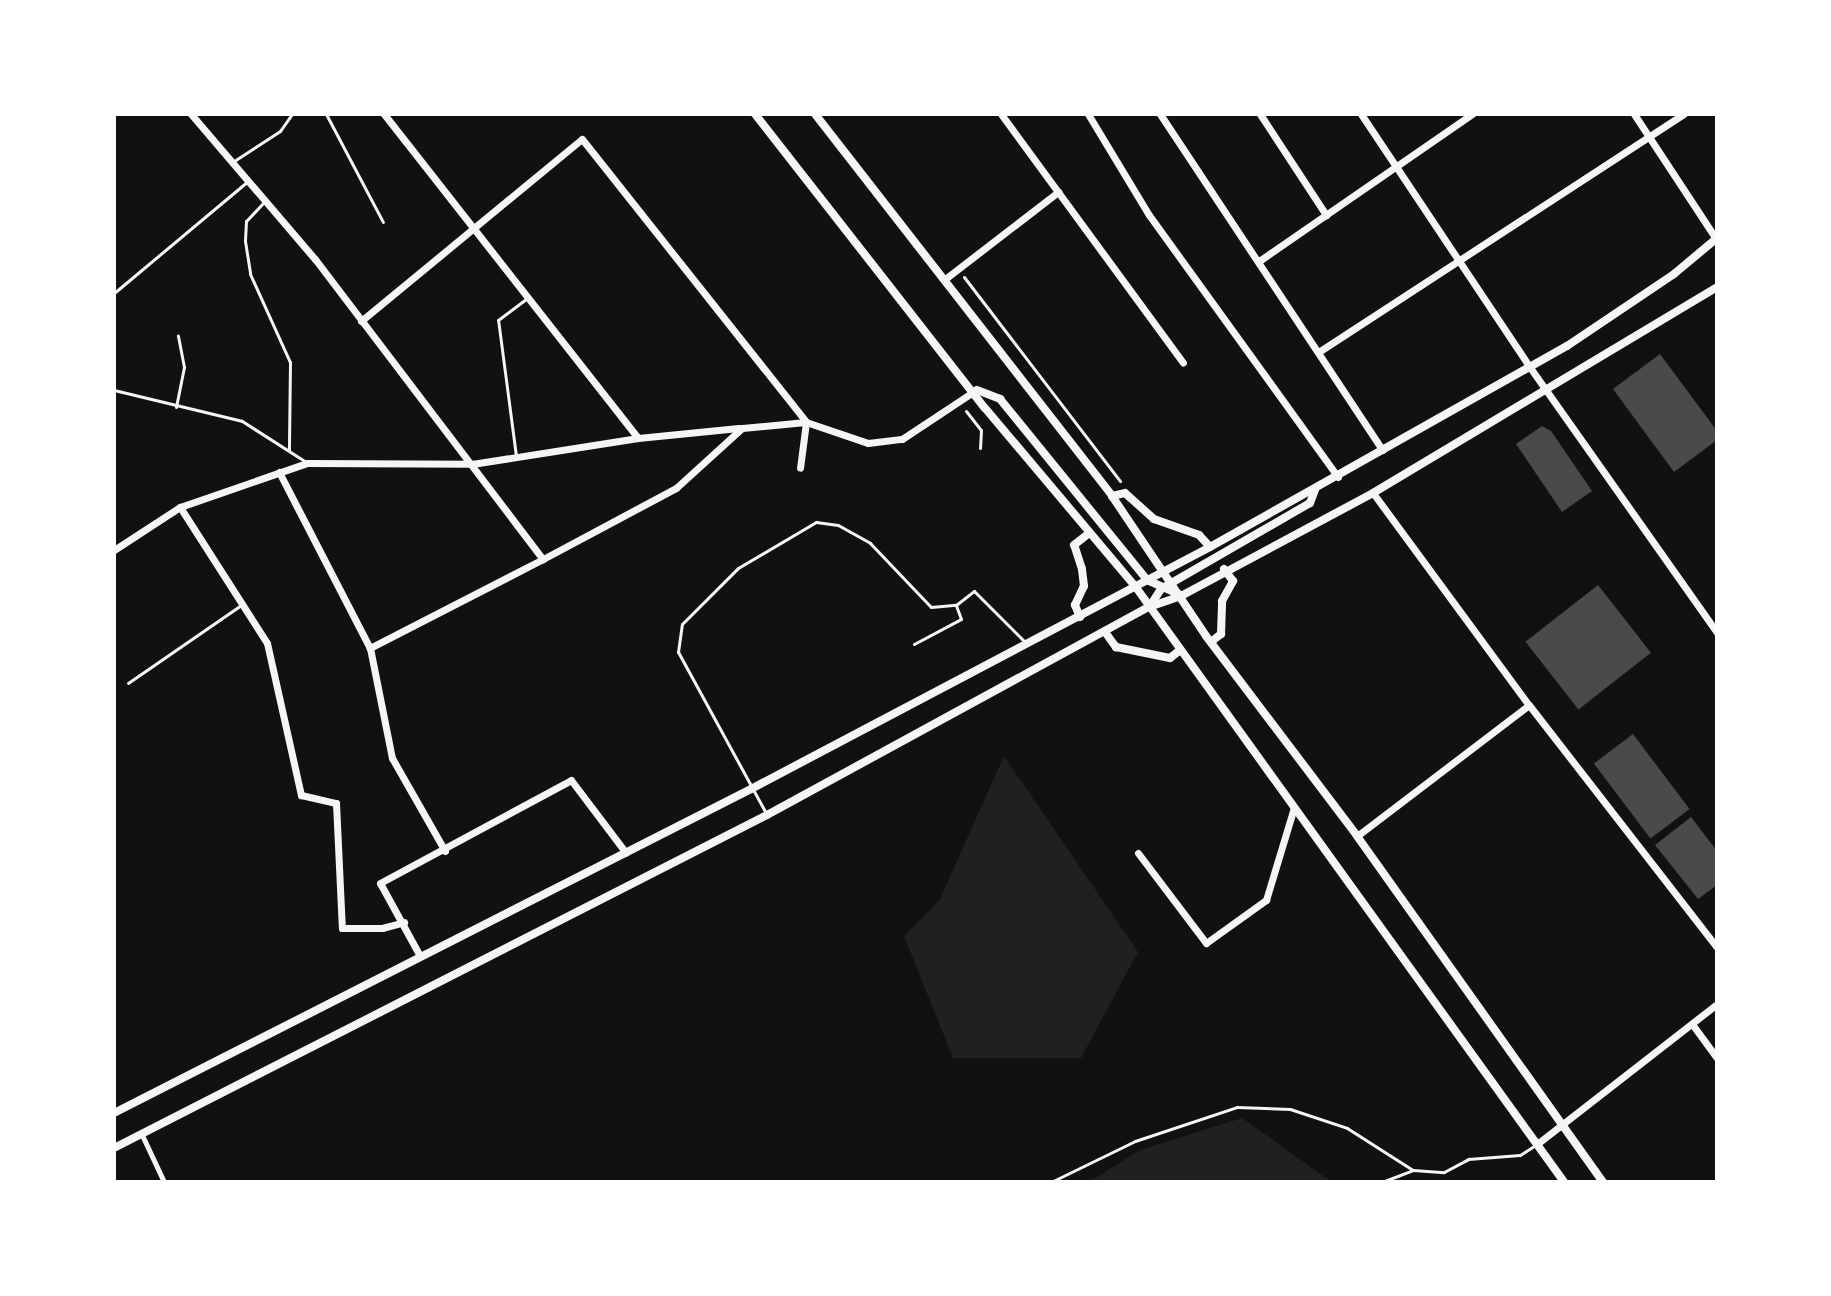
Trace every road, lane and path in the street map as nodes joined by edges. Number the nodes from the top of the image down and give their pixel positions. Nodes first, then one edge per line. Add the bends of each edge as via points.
1 (191, 114) edge
2 (292, 114) edge
3 (326, 114) edge
4 (384, 114) edge
5 (755, 114) edge
6 (815, 114) edge
7 (1001, 114) edge
8 (1088, 114) edge
9 (1160, 114) edge
10 (1260, 114) edge
11 (1361, 114) edge
12 (1472, 114) edge
13 (1634, 114) edge
14 (1684, 114) edge
15 (1650, 138) junction
16 (232, 163) junction
17 (1393, 166) junction
18 (248, 181) junction
19 (1058, 192) junction
20 (265, 200) junction
21 (1326, 215) junction
22 (383, 222) dead end
23 (472, 231) junction
24 (1716, 239) edge
25 (1456, 259) junction
26 (1259, 261) junction
27 (958, 269) junction
28 (945, 279) junction
29 (1717, 287) edge
30 (114, 293) edge
31 (526, 299) junction
32 (361, 321) junction
33 (178, 336) dead end
34 (1320, 351) junction
35 (1183, 363) dead end
36 (1529, 366) junction
37 (114, 390) edge
38 (976, 390) junction
39 (1549, 392) junction
40 (961, 405) junction
41 (176, 407) junction
42 (806, 422) junction
43 (742, 428) junction
44 (638, 438) junction
45 (980, 448) dead end
46 (289, 450) junction
47 (1382, 450) junction
48 (516, 456) junction
49 (307, 463) junction
50 (472, 464) junction
51 (800, 468) dead end
52 (279, 472) junction
53 (1338, 477) junction
54 (1315, 490) junction
55 (1110, 493) junction
56 (1373, 493) junction
57 (180, 507) junction
58 (1088, 534) junction
59 (1210, 547) junction
60 (114, 550) edge
61 (543, 559) junction
62 (1224, 569) junction
63 (1164, 572) junction
64 (1147, 580) junction
65 (1171, 582) junction
66 (1135, 586) junction
67 (1161, 589) junction
68 (1181, 596) junction
69 (244, 603) junction
70 (956, 605) junction
71 (1149, 607) junction
72 (1080, 617) junction
73 (1105, 632) junction
74 (1717, 633) edge
75 (1211, 642) junction
76 (914, 644) dead end
77 (1028, 646) junction
78 (370, 648) junction
79 (1179, 651) junction
80 (128, 683) dead end
81 (1529, 705) junction
82 (751, 789) junction
83 (1294, 807) junction
84 (767, 815) junction
85 (1357, 836) junction
86 (445, 851) junction
87 (626, 853) junction
88 (1138, 853) dead end
89 (404, 922) junction
90 (1717, 947) edge
91 (420, 956) junction
92 (1717, 1004) edge
93 (1692, 1024) junction
94 (1717, 1058) edge
95 (114, 1113) edge
96 (1560, 1123) junction
97 (142, 1135) junction
98 (1537, 1144) junction
99 (114, 1148) edge
100 (1413, 1170) junction
101 (164, 1182) edge
102 (1051, 1182) edge
103 (1382, 1182) edge
104 (1564, 1182) edge
105 (1603, 1182) edge

1 - 16 street
2 - 16 lane via 280,131
3 - 22 lane
4 - 23 street
5 - 38 street
6 - 28 street
7 - 19 street
8 - 53 street via 1149,215
9 - 26 street
10 - 21 street
11 - 17 street
12 - 17 street
13 - 15 street
14 - 15 street
15 - 24 street
15 - 25 street
16 - 18 street
17 - 21 street
17 - 25 street
18 - 20 street
18 - 30 lane
19 - 27 street
19 - 35 street
20 - 32 street
20 - 46 lane via 246,221 245,241 250,274 290,362
21 - 26 street
23 - 31 street
23 - 32 street
23 - 42 street via 582,139
24 - 36 street via 1674,274
25 - 34 street
25 - 36 street
26 - 34 street
27 - 28 street
27 - 55 path via 1123,478
28 - 55 street
29 - 39 street
31 - 44 street
31 - 48 lane via 498,320
32 - 50 street
33 - 41 lane via 184,367
34 - 47 street
36 - 39 street
36 - 47 street
37 - 41 lane
38 - 40 street
38 - 58 street
38 - 64 street via 1000,399
39 - 56 street
39 - 74 street
40 - 42 street via 902,439 868,443
40 - 45 path via 981,430
41 - 46 lane via 242,421
42 - 43 street
42 - 51 street
43 - 44 street
43 - 61 street via 676,488
44 - 48 street
46 - 49 lane
47 - 53 street
48 - 50 street
49 - 50 street
49 - 52 street
50 - 61 street
52 - 57 street
52 - 78 street
53 - 54 street
54 - 59 street
54 - 65 street via 1310,503
55 - 59 street via 1125,493 1154,519 1199,535
55 - 63 street
56 - 62 street
56 - 81 street
57 - 60 street
57 - 69 street
58 - 66 street
58 - 72 street via 1074,545 1084,586 1075,605
59 - 63 street
61 - 78 street
62 - 68 street
62 - 75 street via 1233,581 1222,601 1221,634
63 - 64 street
63 - 65 street
64 - 66 street
64 - 67 street
65 - 67 street
65 - 68 street
66 - 71 street
66 - 72 street
67 - 68 street
67 - 71 street
68 - 71 street
68 - 75 street
69 - 80 lane
69 - 89 street via 267,643 301,795 336,803 342,928
70 - 76 lane via 961,619
70 - 77 lane via 974,591
70 - 82 lane via 931,607 870,543 838,525 816,522 738,568 682,624 678,652
71 - 73 street
71 - 79 street
72 - 77 street
73 - 79 street via 1116,647 1170,658
73 - 84 street
75 - 85 street
77 - 82 street
78 - 86 street via 392,758
79 - 83 street
81 - 85 street
81 - 90 street
82 - 84 lane
82 - 87 street
83 - 88 street via 1266,900 1206,943
83 - 98 street
84 - 97 street
85 - 96 street
86 - 87 street via 571,780
86 - 89 street via 380,883
87 - 91 street
89 - 91 street
91 - 95 street
92 - 93 street
93 - 94 street
93 - 96 street via 1588,1109
96 - 98 street
96 - 105 street
97 - 99 street
97 - 101 street
98 - 100 lane via 1520,1155 1468,1159 1444,1172
98 - 104 street
100 - 102 lane via 1347,1128 1290,1109 1237,1107 1135,1141
100 - 103 lane

